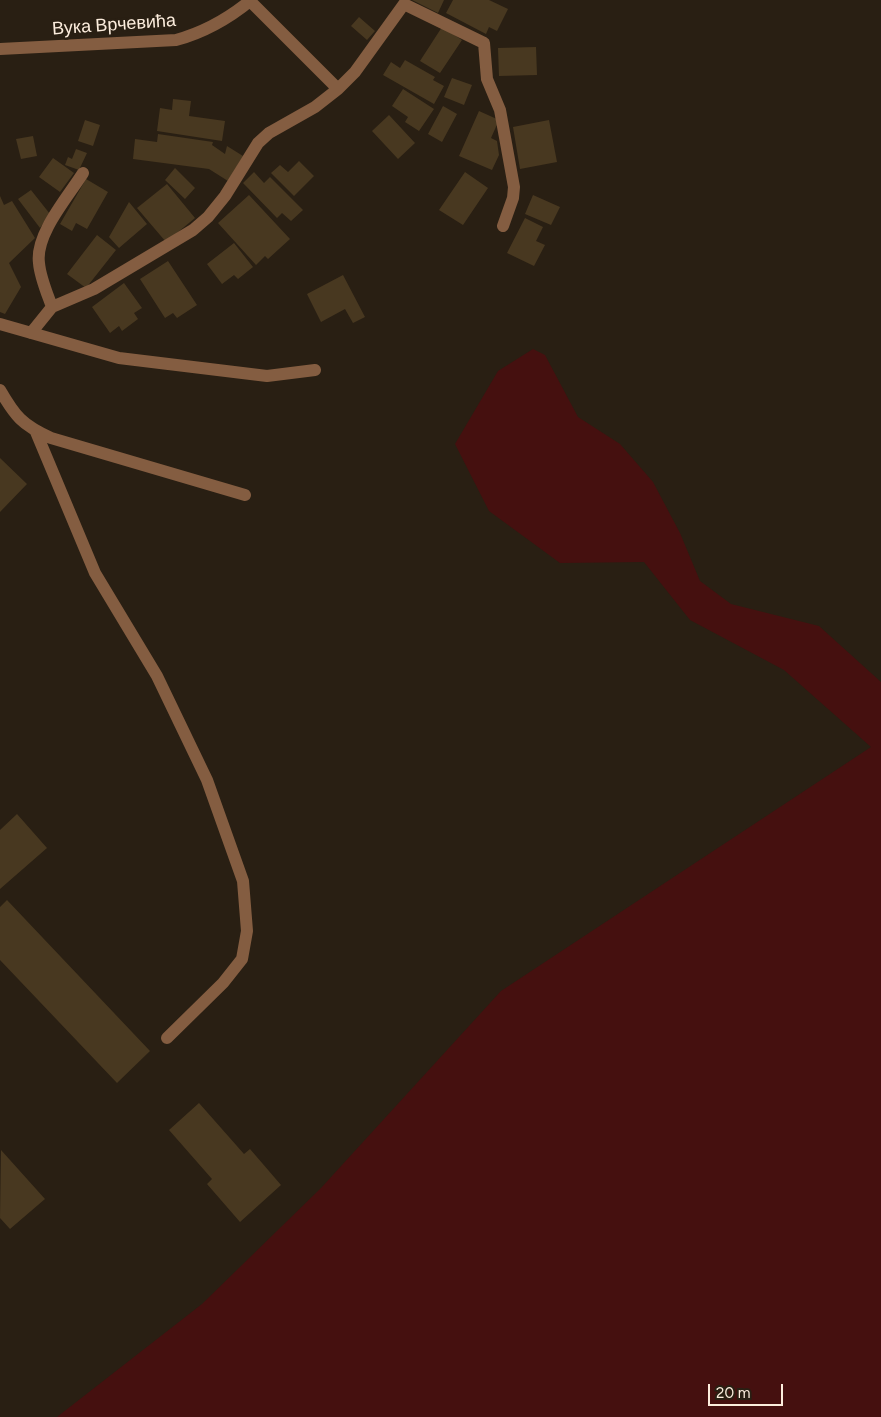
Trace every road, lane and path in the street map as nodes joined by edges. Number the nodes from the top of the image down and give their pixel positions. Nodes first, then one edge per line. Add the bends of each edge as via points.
1 (251, 0) edge
2 (0, 49) edge
3 (338, 89) junction
4 (83, 173) dead end
5 (503, 226) dead end
6 (52, 307) junction
7 (0, 324) edge
8 (32, 333) junction
9 (315, 370) dead end
10 (0, 390) edge
11 (36, 432) junction
12 (245, 495) dead end
13 (167, 1038) dead end

1 - 2 street, Вука Врчевића via 199,34 176,40
1 - 3 street
3 - 5 street via 355,72 404,4 484,43 487,79 500,110 514,187
3 - 6 street via 269,133 251,154 225,196 193,230 94,289
4 - 6 street via 40,245 39,264
6 - 8 street
7 - 8 street
8 - 9 street via 68,346 119,358 267,376
10 - 11 street via 14,414
11 - 12 street
11 - 13 street via 95,573 157,676 208,780 243,880 247,931 242,958 223,983

